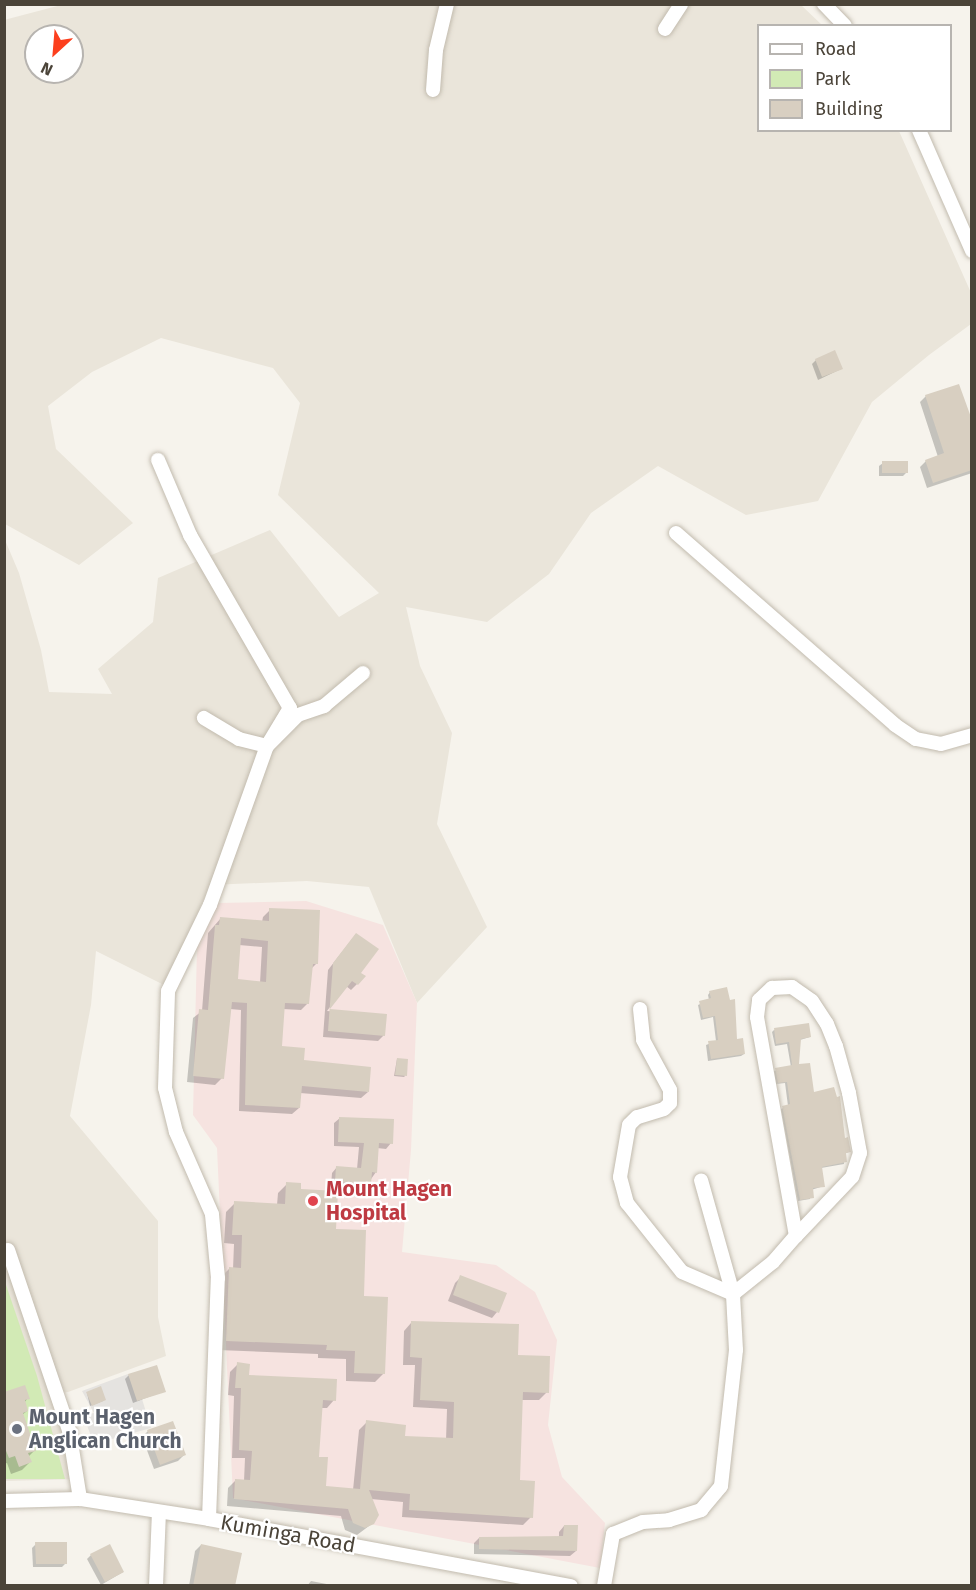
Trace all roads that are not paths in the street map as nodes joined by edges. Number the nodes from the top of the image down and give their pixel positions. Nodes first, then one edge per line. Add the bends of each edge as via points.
1 (447, 4) edge
2 (681, 4) edge
3 (824, 4) edge
4 (843, 24) edge
5 (665, 29) dead end
6 (434, 90) dead end
7 (920, 132) edge
8 (972, 251) edge
9 (158, 460) dead end
10 (676, 533) dead end
11 (363, 673) dead end
12 (204, 718) dead end
13 (972, 735) edge
14 (267, 746) junction
15 (640, 1009) dead end
16 (701, 1179) dead end
17 (796, 1236) junction
18 (8, 1251) dead end
19 (733, 1294) junction
20 (80, 1499) junction
21 (4, 1501) edge
22 (159, 1512) junction
23 (209, 1519) junction
24 (156, 1586) edge
25 (571, 1586) edge
26 (604, 1586) edge

1 - 6 street via 436,50
2 - 5 street
3 - 4 street
7 - 8 street
9 - 14 street via 190,536 290,708
10 - 13 street via 895,725 916,739 941,744
11 - 14 street via 324,706 298,715
12 - 14 street via 239,739
14 - 23 street via 210,905 168,991 165,1088 176,1132 212,1214 218,1278
15 - 19 street via 643,1040 670,1090 670,1103 629,1125 620,1178 627,1203 682,1272
16 - 19 street
17 - 17 street via 758,1017 759,1000 772,988 792,987 812,1001 827,1024 849,1093 860,1153 852,1177
17 - 19 street via 773,1262
18 - 20 street via 69,1430
19 - 26 street via 736,1350 721,1486 701,1510 669,1520 643,1522 613,1534
20 - 21 street, Kuminga Road
20 - 22 street, Kuminga Road
22 - 23 street, Kuminga Road
22 - 24 street
23 - 25 street, Kuminga Road

